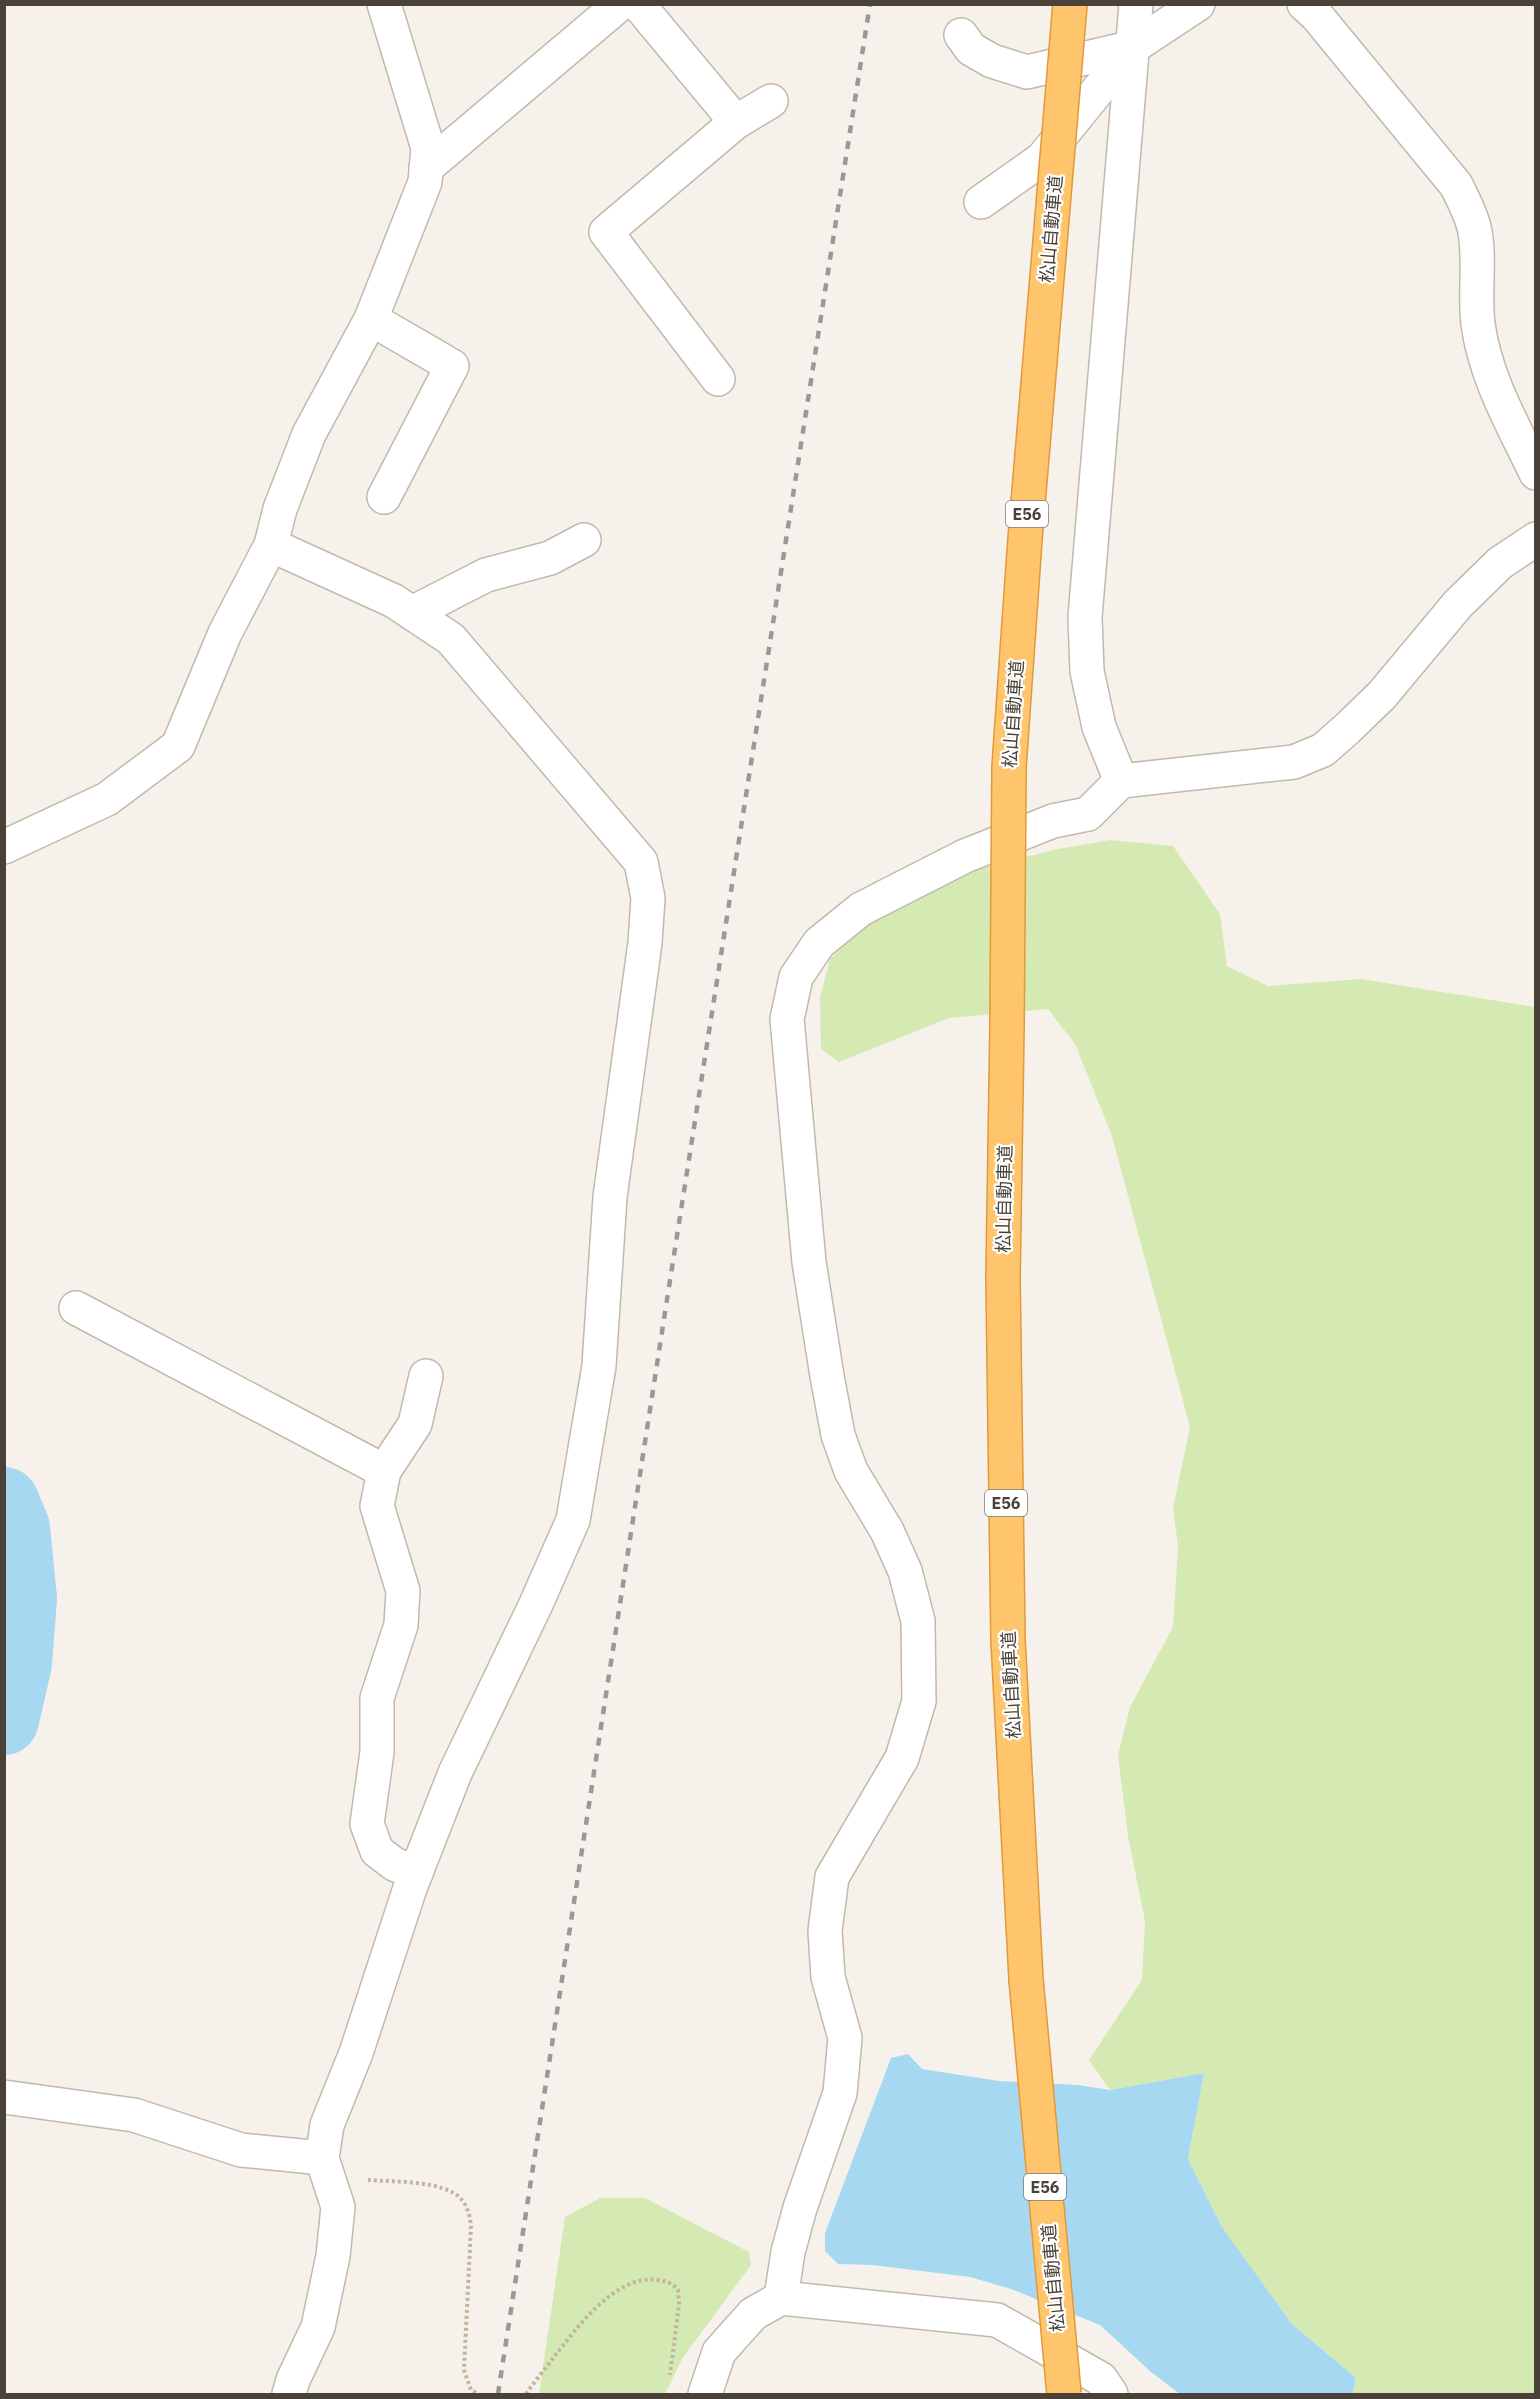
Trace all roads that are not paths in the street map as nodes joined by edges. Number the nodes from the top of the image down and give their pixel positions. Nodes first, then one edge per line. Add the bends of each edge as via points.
1 (384, 4) edge
2 (620, 4) edge
3 (638, 4) edge
4 (1070, 4) edge
5 (1136, 4) edge
6 (1198, 4) edge
7 (1304, 4) edge
8 (961, 35) dead end
9 (1133, 48) junction
10 (771, 101) dead end
11 (736, 122) junction
12 (426, 168) junction
13 (981, 202) dead end
14 (371, 319) junction
15 (718, 379) dead end
16 (1536, 473) edge
17 (384, 497) dead end
18 (1536, 539) edge
19 (584, 540) dead end
20 (271, 544) junction
21 (412, 613) junction
22 (1121, 781) junction
23 (4, 847) edge
24 (76, 1308) dead end
25 (426, 1376) dead end
26 (384, 1471) junction
27 (416, 1873) junction
28 (4, 2097) edge
29 (322, 2158) junction
30 (781, 2298) junction
31 (289, 2394) edge
32 (705, 2394) edge
33 (1064, 2394) edge
34 (1111, 2394) edge

1 - 12 street via 428,148
2 - 12 street
3 - 11 street
4 - 33 highway, 松山自動車道 / E56, bridge via 1024,539 1009,767 1003,1278 1008,1640 1026,1979
5 - 9 street
6 - 9 street
7 - 16 street via 1456,185 1468,207 1474,229 1478,323 1485,356 1493,384
8 - 9 street via 971,49 992,61 1027,72
9 - 13 street via 1042,159
9 - 22 street via 1085,617 1087,671 1099,727
10 - 11 street
11 - 15 street via 606,232
12 - 14 street via 425,182
14 - 17 street via 452,366
14 - 20 street via 309,434
18 - 22 street via 1500,563 1458,604 1382,695 1323,750 1294,762
19 - 21 street via 550,558 486,575
20 - 21 street
20 - 23 street via 225,633 178,746 107,799
21 - 27 street via 451,639 641,862 648,898 610,1197 599,1366 573,1520 455,1773
22 - 30 street via 1088,814 1053,821 965,856 861,909 819,943 796,977 787,1019 809,1262 827,1376 838,1435 851,1471 887,1531 905,1571 918,1621 919,1701 902,1758 832,1877 825,1930 828,1977 845,2038 840,2093 800,2208
24 - 26 street
25 - 26 street via 415,1424
26 - 27 street via 377,1506 403,1591 401,1625 378,1698 377,1752 366,1824 377,1851
27 - 29 street via 356,2052 327,2125
28 - 29 street via 134,2115 241,2150
29 - 31 street via 338,2207 333,2256 318,2326
30 - 32 street via 753,2314 719,2352
30 - 34 street via 997,2320 1101,2379

